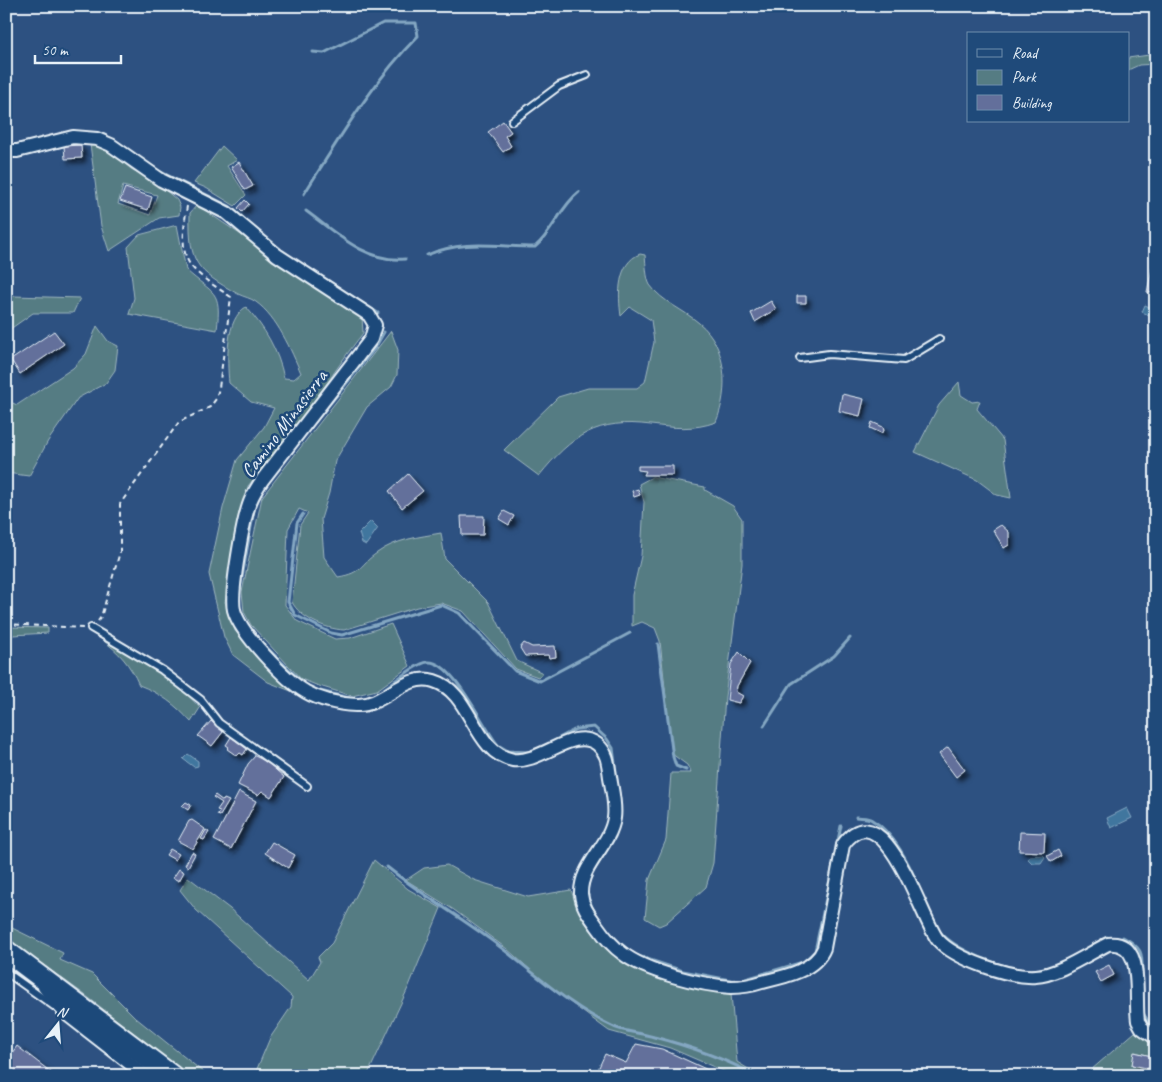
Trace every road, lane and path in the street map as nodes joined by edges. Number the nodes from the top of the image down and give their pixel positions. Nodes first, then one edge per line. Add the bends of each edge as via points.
1 (587, 75) dead end
2 (512, 120) dead end
3 (6, 152) edge
4 (189, 194) junction
5 (939, 340) dead end
6 (800, 358) dead end
7 (6, 624) edge
8 (90, 628) junction
9 (307, 786) dead end
10 (6, 951) edge
11 (28, 967) junction
12 (6, 972) edge
13 (65, 1013) junction
14 (1156, 1038) edge
15 (146, 1076) edge
16 (172, 1076) edge

1 - 2 lane via 558,86
3 - 4 street, Camino Minasierra via 73,137 97,139
4 - 8 path via 184,251 188,263 194,272 231,297 216,398 210,406 179,422 120,504 120,552 101,617
4 - 14 street, Camino Minasierra via 227,213 277,256 369,315 374,325 371,339 263,479 248,508 233,594 238,621 268,659 305,692 359,706 379,700 413,681 433,680 456,697 490,747 502,756 528,759 579,739 596,743 607,755 614,818 585,873 582,900 586,912 602,933 622,954 637,962 686,978 729,987 762,982 809,967 820,958 824,948 843,845 849,836 857,832 869,832 884,841 897,857 929,929 944,946 960,956 1013,974 1034,977 1052,972 1108,944 1126,948 1134,957 1138,1021
5 - 6 lane via 904,360 829,354
7 - 8 path
8 - 9 lane via 162,670 201,700 219,723
10 - 11 highway
11 - 13 street
11 - 16 highway
12 - 13 lane
13 - 15 street

